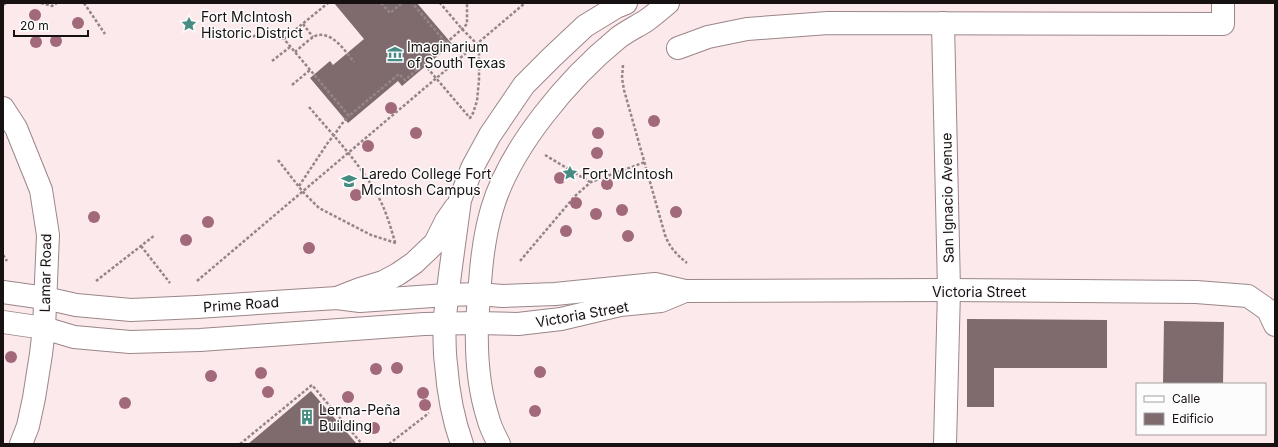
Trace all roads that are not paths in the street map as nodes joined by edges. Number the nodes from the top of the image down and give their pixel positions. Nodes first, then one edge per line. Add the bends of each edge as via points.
1 (626, 3) edge
2 (668, 3) edge
3 (1223, 3) edge
4 (943, 23) junction
5 (678, 48) dead end
6 (3, 108) edge
7 (10, 132) edge
8 (460, 200) junction
9 (949, 290) junction
10 (685, 291) junction
11 (3, 292) edge
12 (480, 294) junction
13 (447, 295) junction
14 (45, 298) junction
15 (337, 298) junction
16 (1272, 317) edge
17 (3, 322) edge
18 (477, 323) junction
19 (444, 324) junction
20 (44, 328) junction
21 (21, 444) edge
22 (462, 444) edge
23 (499, 444) edge
24 (945, 444) edge

1 - 8 street via 585,26 524,85 490,135 472,168
2 - 12 street via 619,37 581,72 522,145 492,208 485,241
3 - 4 street via 1223,24
4 - 5 street via 828,23 746,28 708,37
4 - 9 street, San Ignacio Avenue
6 - 7 street, Lamar Road
7 - 14 street, Lamar Road via 41,190 48,235
8 - 13 street
8 - 15 street via 435,243 414,263 383,282
9 - 10 street, Victoria Street
9 - 16 street, Victoria Street via 1196,292 1248,296
9 - 24 street, San Ignacio Avenue
10 - 12 street, Victoria Street via 655,284 555,294
10 - 18 street, Victoria Street via 661,301 620,306 561,319 518,324
11 - 14 street, Prime Road
12 - 13 street, Prime Road
12 - 18 street
13 - 15 street, Prime Road via 360,301
13 - 19 street
14 - 15 street, Prime Road via 76,305 131,310
14 - 20 street, Lamar Road
17 - 20 street
18 - 19 street
18 - 23 street via 478,380 488,419
19 - 20 street via 200,340 130,342 74,337
19 - 22 street via 450,393
20 - 21 street, Lamar Road via 34,398

